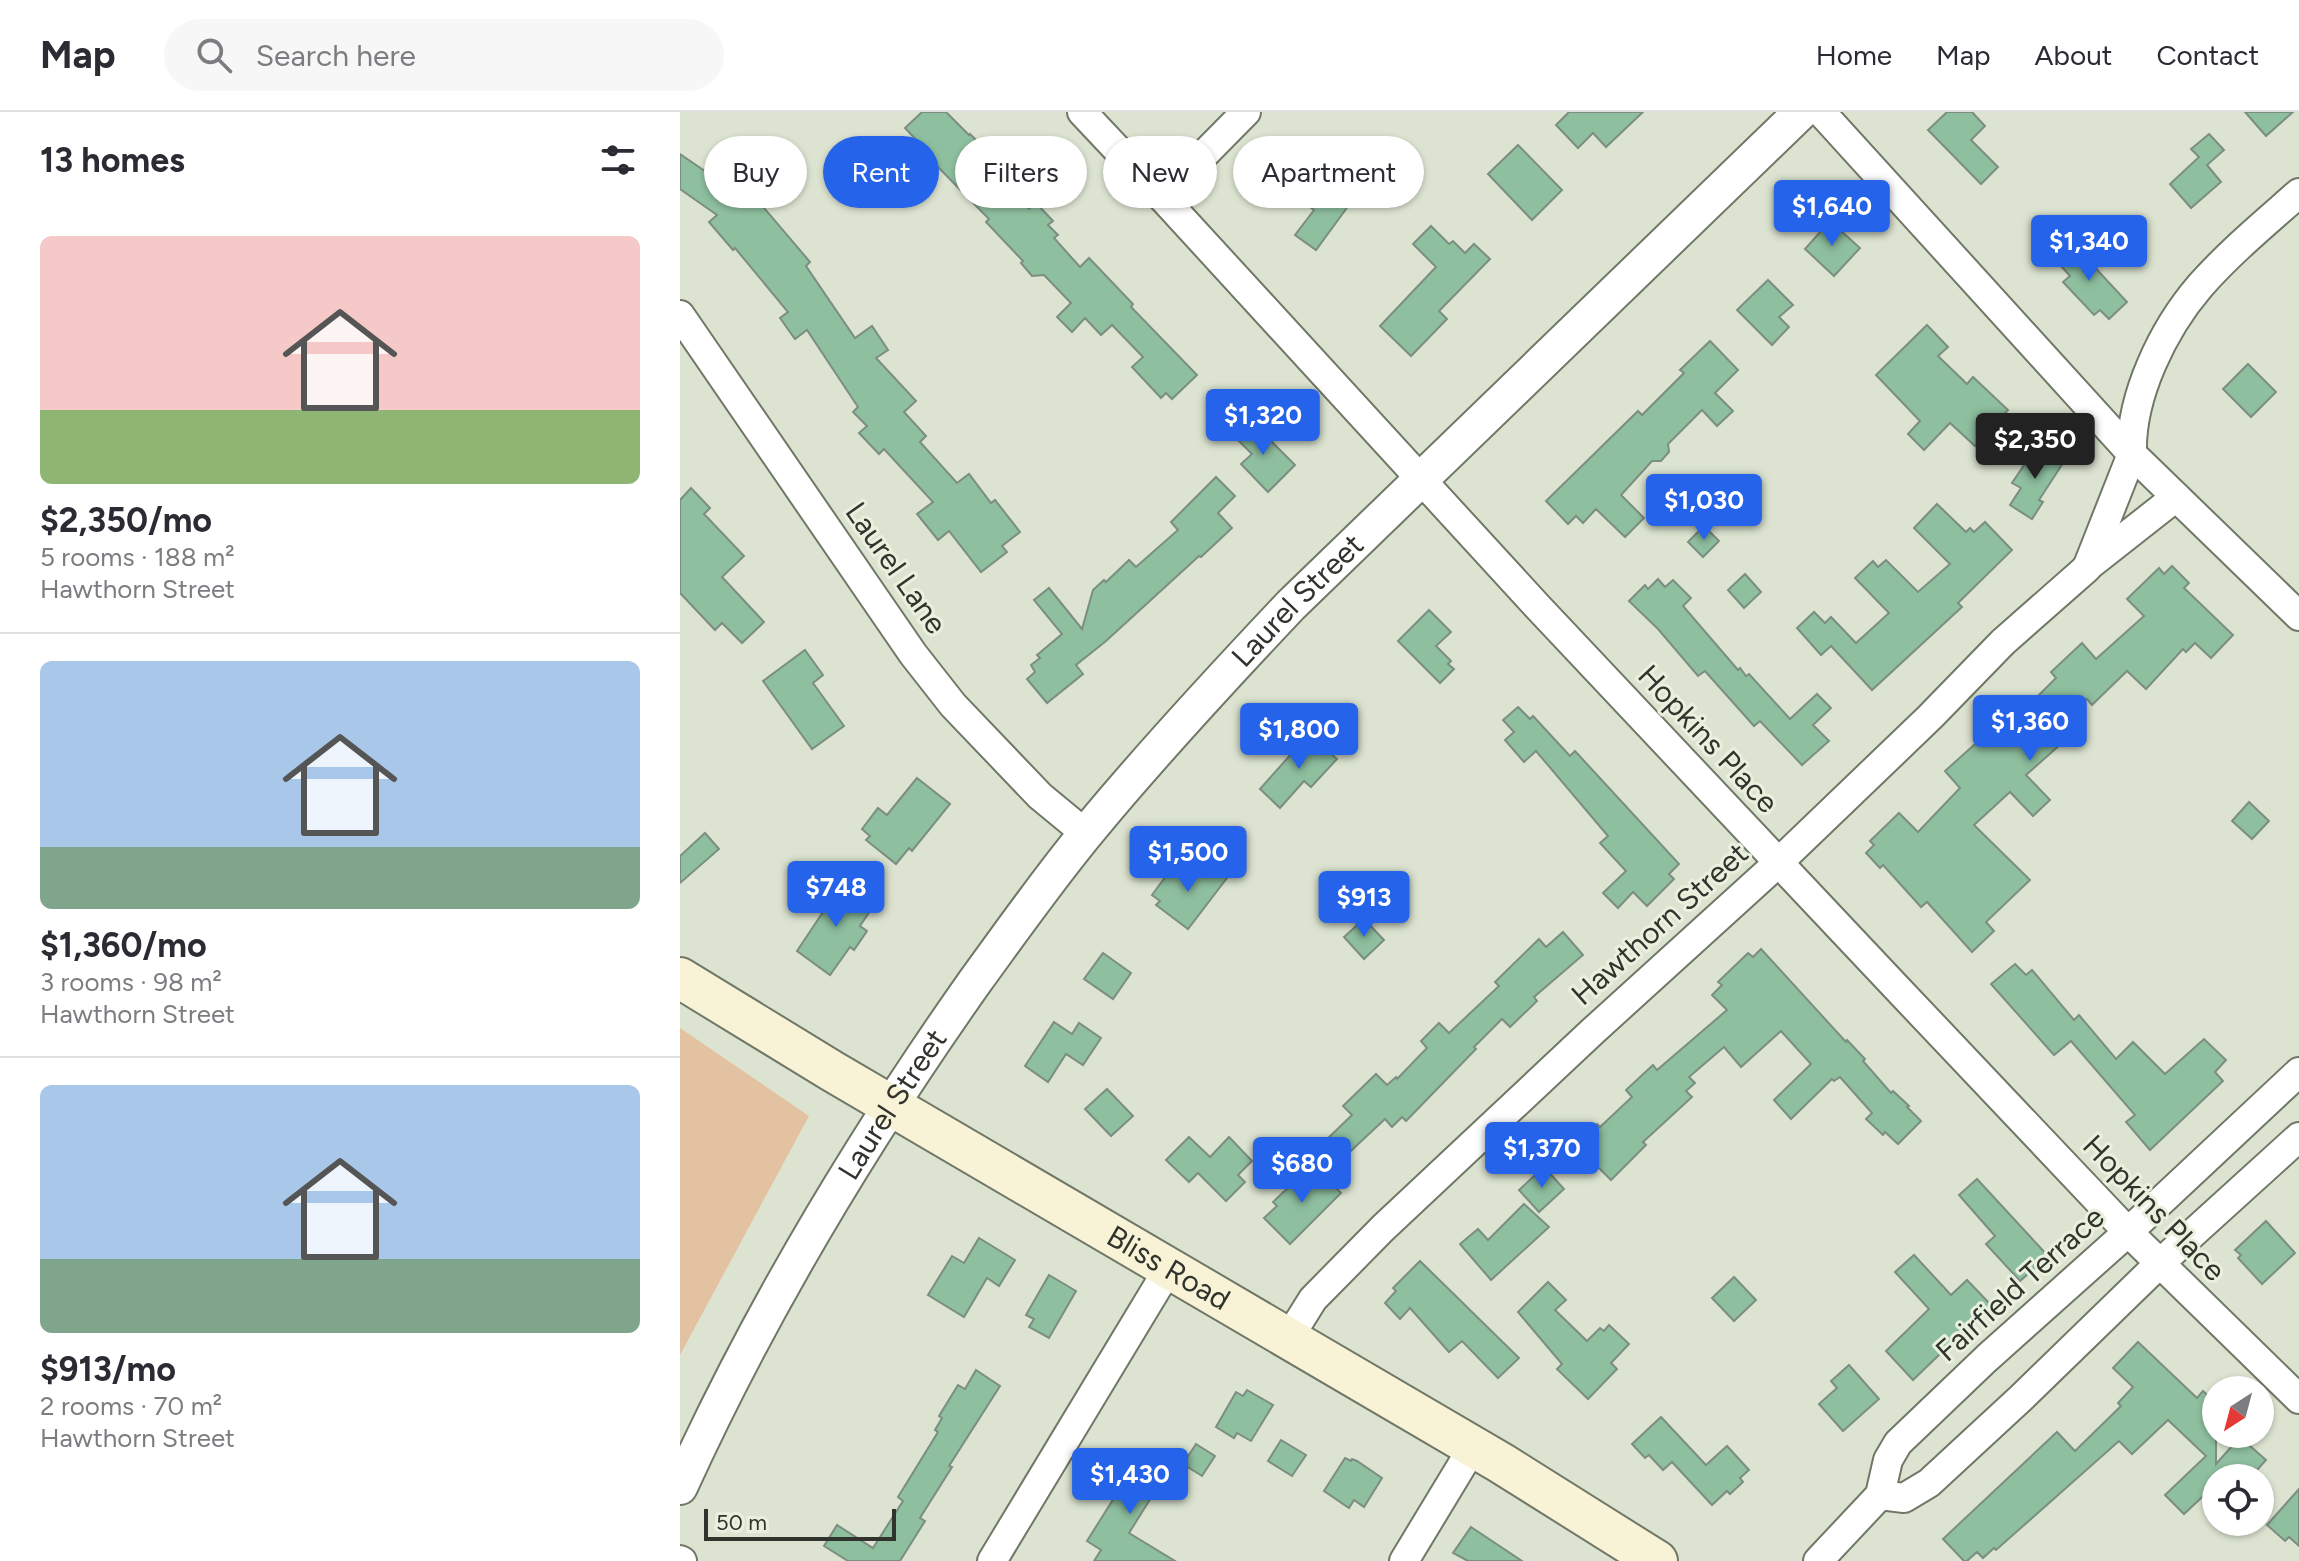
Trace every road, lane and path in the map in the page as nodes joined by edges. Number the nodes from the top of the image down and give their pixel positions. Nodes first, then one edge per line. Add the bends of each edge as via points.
1 (1082, 112) edge
2 (1246, 112) edge
3 (1801, 112) edge
4 (1821, 112) edge
5 (1105, 136) edge
6 (1217, 141) edge
7 (2299, 193) edge
8 (1172, 208) edge
9 (680, 315) edge
10 (2132, 454) junction
11 (1420, 480) junction
12 (2176, 497) junction
13 (2087, 568) junction
14 (2299, 616) edge
15 (1086, 834) junction
16 (1778, 863) junction
17 (680, 978) edge
18 (2299, 1072) edge
19 (891, 1105) junction
20 (2299, 1137) edge
21 (2128, 1232) junction
22 (2159, 1264) junction
23 (1169, 1268) junction
24 (1288, 1339) junction
25 (2299, 1399) edge
26 (1473, 1447) junction
27 (680, 1487) edge
28 (1880, 1495) junction
29 (992, 1561) edge
30 (1404, 1561) edge
31 (1657, 1561) edge
32 (1818, 1561) edge

1 - 5 street, Hopkins Place
2 - 6 street
3 - 11 street, Laurel Street
4 - 10 street
7 - 10 street, Hawthorn Street via 2237,248 2183,308 2145,380 2132,425
8 - 11 street, Hopkins Place
9 - 15 street, Laurel Lane via 913,654 953,705 1040,796
10 - 12 street
10 - 13 street, Hawthorn Street
11 - 15 street, Laurel Street via 1271,626
11 - 16 street, Hopkins Place
12 - 13 street, Hawthorn Street
12 - 14 street
13 - 16 street, Hawthorn Street via 2003,642
15 - 19 street, Laurel Street
16 - 21 street, Hopkins Place
16 - 24 street, Hawthorn Street via 1383,1228 1313,1299
17 - 19 main road, Bliss Road
18 - 21 street, Fairfield Terrace
19 - 23 main road, Bliss Road
19 - 27 street, Laurel Street via 790,1271
20 - 22 street
21 - 22 street, Hopkins Place
21 - 28 street, Fairfield Terrace via 1898,1443
22 - 25 street, Hopkins Place
22 - 28 street via 1929,1483 1904,1498
23 - 24 main road, Bliss Road
23 - 29 street
24 - 26 main road, Bliss Road
26 - 30 street
26 - 31 main road, Bliss Road
28 - 32 street, Fairfield Terrace

